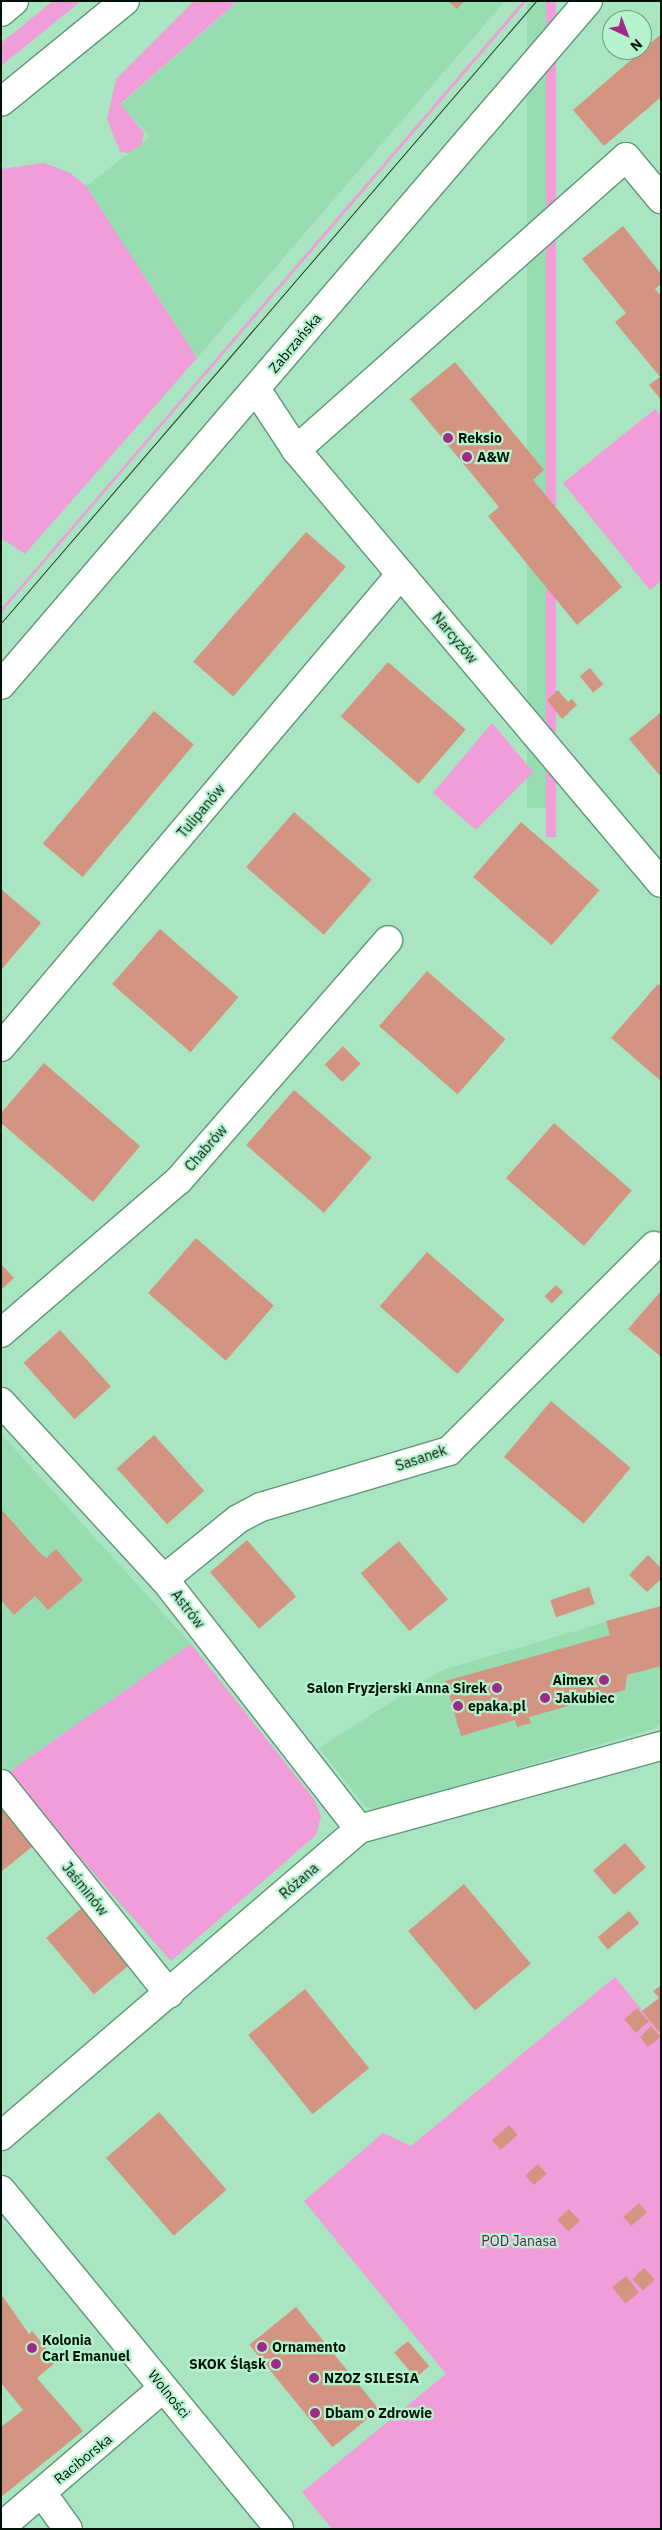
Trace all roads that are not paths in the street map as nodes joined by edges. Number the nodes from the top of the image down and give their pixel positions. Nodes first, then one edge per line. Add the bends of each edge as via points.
1 (14, 1) edge
2 (125, 1) edge
3 (588, 1) edge
4 (1, 12) edge
5 (1, 102) edge
6 (661, 199) edge
7 (256, 390) junction
8 (296, 450) junction
9 (401, 574) junction
10 (1, 684) edge
11 (661, 882) edge
12 (388, 940) dead end
13 (1, 1047) edge
14 (654, 1246) dead end
15 (1, 1333) edge
16 (1, 1402) edge
17 (164, 1579) junction
18 (661, 1746) edge
19 (1, 1784) edge
20 (359, 1828) junction
21 (169, 1994) junction
22 (1, 2136) edge
23 (1, 2190) edge
24 (163, 2388) junction
25 (42, 2492) junction
26 (1, 2526) edge
27 (68, 2529) edge
28 (279, 2529) edge

1 - 4 street
2 - 5 street
3 - 7 street, Zabrzańska
6 - 8 street via 626,157
7 - 8 street, Narcyzów
7 - 10 street, Zabrzańska
8 - 9 street, Narcyzów
9 - 11 street, Narcyzów
9 - 13 street, Tulipanów
12 - 15 street, Chabrów via 179,1180
14 - 17 street, Sasanek via 449,1451 261,1507 238,1519
16 - 17 street, Astrów
17 - 20 street, Astrów
18 - 20 street, Różana
19 - 21 street, Jaśminów
20 - 21 street, Różana
21 - 22 street, Różana
23 - 24 street, Wolności
24 - 25 street, Raciborska
24 - 28 street, Wolności
25 - 26 street, Raciborska
25 - 27 street

